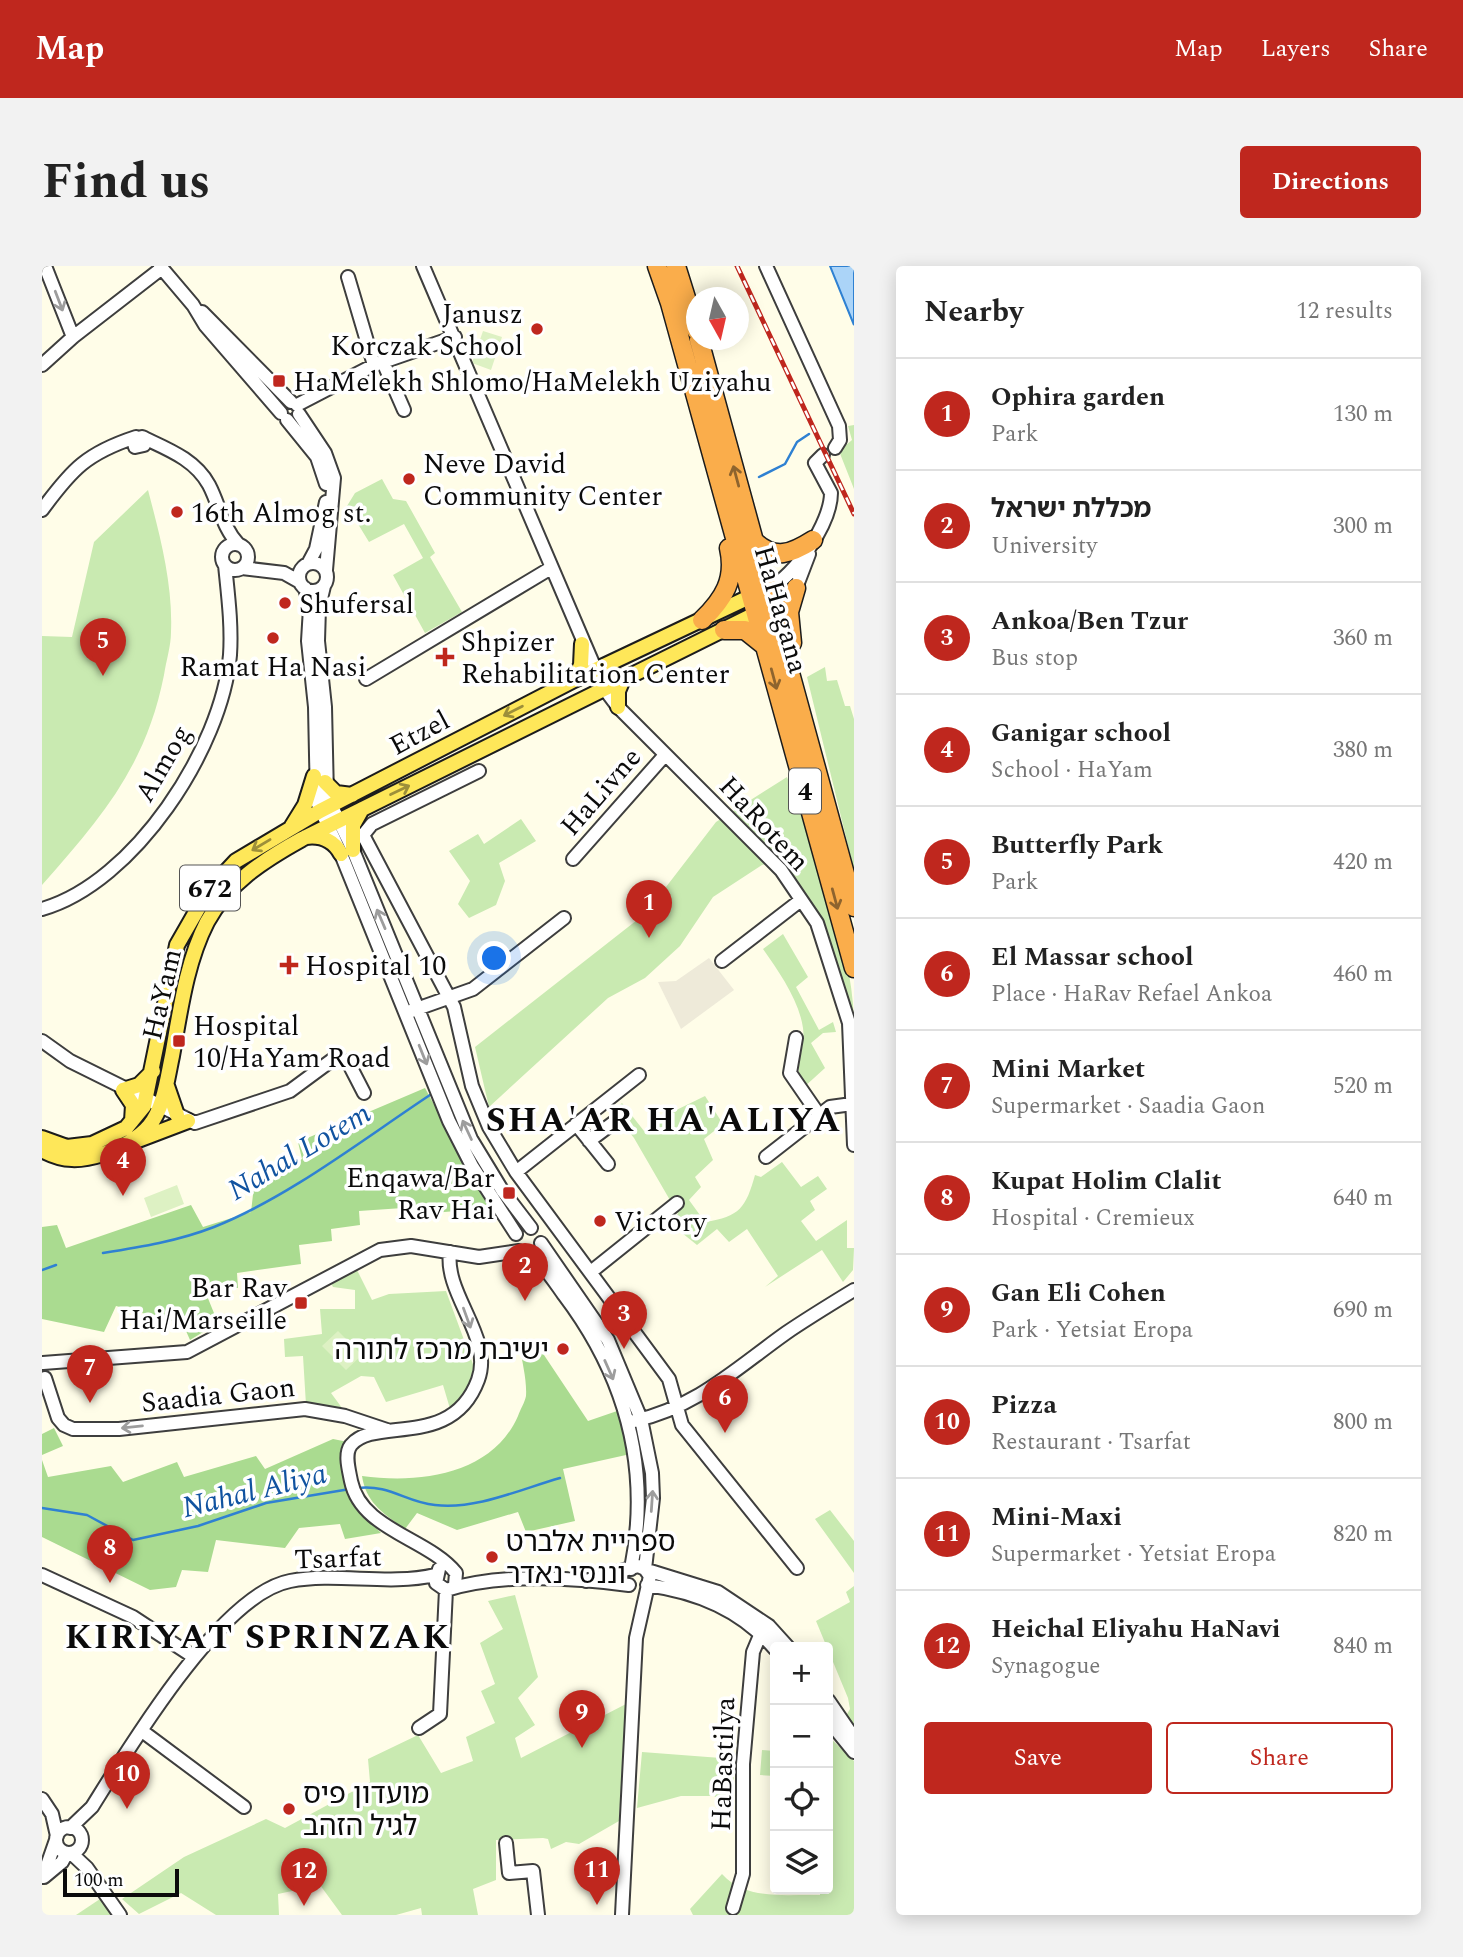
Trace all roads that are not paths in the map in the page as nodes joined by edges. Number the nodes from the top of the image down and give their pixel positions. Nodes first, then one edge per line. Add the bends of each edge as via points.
1 (45, 266) edge
2 (423, 266) edge
3 (657, 266) edge
4 (676, 266) edge
5 (768, 266) edge
6 (161, 267) edge
7 (348, 277) dead end
8 (686, 298) edge
9 (73, 337) junction
10 (455, 337) junction
11 (702, 350) edge
12 (378, 363) junction
13 (42, 365) edge
14 (404, 410) dead end
15 (291, 411) junction
16 (835, 449) dead end
17 (823, 455) dead end
18 (714, 462) junction
19 (42, 510) edge
20 (224, 525) junction
21 (813, 540) junction
22 (755, 542) junction
23 (243, 550) junction
24 (224, 551) junction
25 (225, 565) junction
26 (307, 565) junction
27 (551, 568) junction
28 (241, 569) junction
29 (326, 570) junction
30 (303, 585) junction
31 (324, 586) junction
32 (229, 587) junction
33 (796, 588) junction
34 (762, 601) junction
35 (702, 620) junction
36 (724, 630) junction
37 (582, 644) junction
38 (765, 646) junction
39 (594, 670) junction
40 (624, 677) junction
41 (366, 679) dead end
42 (574, 680) junction
43 (603, 687) junction
44 (799, 702) junction
45 (618, 707) junction
46 (665, 755) junction
47 (479, 771) dead end
48 (320, 779) junction
49 (354, 794) junction
50 (362, 808) junction
51 (326, 809) junction
52 (333, 823) junction
53 (290, 828) junction
54 (302, 839) junction
55 (347, 852) junction
56 (573, 859) dead end
57 (801, 900) junction
58 (854, 906) edge
59 (42, 909) edge
60 (564, 918) dead end
61 (722, 961) dead end
62 (854, 968) edge
63 (451, 999) junction
64 (413, 1010) junction
65 (796, 1038) dead end
66 (42, 1041) edge
67 (161, 1072) junction
68 (639, 1075) dead end
69 (124, 1090) junction
70 (364, 1093) dead end
71 (153, 1103) junction
72 (852, 1104) junction
73 (819, 1115) junction
74 (182, 1118) junction
75 (617, 1120) dead end
76 (132, 1122) junction
77 (576, 1124) junction
78 (42, 1138) edge
79 (589, 1141) junction
80 (127, 1144) junction
81 (854, 1145) edge
82 (42, 1150) edge
83 (766, 1157) dead end
84 (608, 1164) dead end
85 (516, 1172) junction
86 (677, 1203) dead end
87 (531, 1228) junction
88 (515, 1236) junction
89 (541, 1243) junction
90 (450, 1252) junction
91 (525, 1253) junction
92 (492, 1254) junction
93 (592, 1271) junction
94 (854, 1290) edge
95 (44, 1372) edge
96 (679, 1408) junction
97 (345, 1416) junction
98 (635, 1420) junction
99 (391, 1431) junction
100 (355, 1441) junction
101 (426, 1550) junction
102 (797, 1568) dead end
103 (453, 1570) junction
104 (629, 1570) junction
105 (646, 1570) junction
106 (42, 1575) edge
107 (497, 1580) junction
108 (586, 1581) junction
109 (443, 1582) junction
110 (630, 1587) junction
111 (646, 1587) junction
112 (637, 1626) junction
113 (765, 1629) junction
114 (772, 1642) edge
115 (782, 1642) edge
116 (194, 1657) junction
117 (831, 1705) edge
118 (833, 1726) edge
119 (419, 1728) dead end
120 (142, 1731) junction
121 (854, 1738) edge
122 (854, 1752) edge
123 (42, 1799) edge
124 (92, 1807) junction
125 (244, 1807) dead end
126 (62, 1833) junction
127 (82, 1840) junction
128 (506, 1843) dead end
129 (69, 1853) junction
130 (87, 1868) junction
131 (43, 1878) edge
132 (733, 1908) dead end
133 (120, 1915) edge
134 (538, 1915) edge
135 (622, 1915) edge

1 -> 9 street
2 - 10 street, HaRotem
3 - 18 highway, HaHagana / 4
4 - 8 highway
5 - 16 street via 839,426
6 - 9 street
6 - 15 street via 205,325
7 - 12 street
9 - 13 street
10 - 12 street
10 - 27 street, HaRotem
22 -> 11 highway, HaHagana / 4
12 - 14 street
12 - 15 street
15 - 26 street via 319,460 327,486 316,549
15 - 29 street via 325,453 334,478
17 - 21 street via 815,463 831,492
18 - 34 highway, HaHagana / 4
18 - 35 highway via 732,569 723,596
19 - 20 street via 74,467 93,453 114,444 139,442 165,448 200,472
20 - 23 street
20 - 24 street
21 - 22 highway via 779,555
21 - 33 street
21 - 34 street
22 - 34 highway, HaHagana / 4
23 - 24 street via 230,545
23 - 26 street via 261,561
23 - 28 street
24 - 25 street, Almog
25 - 28 street
25 - 32 street, Almog
26 - 29 street via 318,564
26 - 30 street via 300,573
27 - 37 street, HaRotem
27 - 41 street
28 - 30 street via 284,573
28 - 32 street
29 - 31 street
30 - 31 street via 317,591
30 - 48 street via 310,608 308,641
31 - 48 street via 318,630 325,707
32 - 59 street, Almog via 227,677 203,748 180,792 149,831 107,870 73,895
33 - 34 street
33 - 44 highway via 789,621
34 - 35 main road, Etzel / 672
34 - 36 main road, Etzel / 672
34 - 38 highway, HaHagana / 4
34 - 44 highway, HaHagana / 4
35 - 39 main road, Etzel / 672
36 - 38 highway via 745,630
36 - 40 main road, Etzel / 672
37 - 39 street, HaRotem
37 - 42 main road via 581,665
38 -> 62 highway, HaHagana / 4
39 - 42 main road, Etzel / 672
39 - 43 street, HaRotem
40 - 43 main road, Etzel / 672
40 - 45 main road
42 -> 49 main road, Etzel / 672
43 - 45 street, HaRotem
50 -> 43 main road, Etzel / 672
44 - 58 highway, HaHagana / 4
45 - 46 street, HaRotem
46 - 56 street, HaLivne
46 - 57 street, HaRotem via 781,870
47 - 63 street via 372,824 363,835
48 - 49 main road via 336,793
48 - 51 street
48 - 53 main road
49 - 51 main road, Etzel / 672
50 - 52 main road, Etzel / 672
50 - 55 main road
51 - 52 street
51 - 53 main road, HaYam / 672
52 - 54 main road, HaYam / 672
52 - 55 street
53 -> 67 main road, HaYam / 672 via 236,861 194,911 177,945
54 - 55 main road via 324,839
54 - 67 main road, HaYam / 672 via 242,878 206,924
55 - 64 street
57 - 61 street
57 - 72 street, HaRotem via 817,923 849,1023
60 - 63 street via 473,989
63 - 64 street
63 - 85 street via 478,1106
87 -> 64 street via 471,1139
64 -> 88 street via 459,1142
65 - 73 street via 790,1073
66 - 69 street via 70,1062
67 - 69 main road
67 - 71 main road, HaYam / 672
67 - 74 main road
68 - 77 street
69 - 71 street
69 - 76 main road via 134,1105
70 - 74 street via 348,1062 332,1060 290,1091 204,1122
71 - 74 street
71 - 76 main road, HaYam / 672
71 - 80 main road, HaYam / 672 via 148,1127
72 - 73 street via 831,1107
72 - 81 street, HaRotem
73 - 83 street
74 - 80 main road
75 - 79 street
76 - 78 main road, HaYam / 672 via 106,1139 82,1147
77 - 79 street
77 - 85 street
79 - 84 street
80 - 82 main road, HaYam / 672 via 72,1160
85 - 93 street
86 - 93 street
87 - 88 street via 522,1228
87 - 89 street via 538,1232
88 - 91 street
88 - 92 street
89 - 91 street
89 - 98 street via 608,1340
90 - 92 street via 475,1257
90 - 95 street via 411,1246 371,1253 187,1352 75,1360
90 -> 99 street via 451,1273 478,1348 479,1378 452,1414 426,1426
91 - 92 street
91 -> 98 street via 551,1278 590,1332
93 - 96 street via 669,1379
94 - 96 street
97 -> 95 street, Saadia Gaon via 305,1409 119,1429 73,1429 58,1418
96 - 98 street
96 - 102 street via 682,1425
97 - 99 street, Saadia Gaon
97 - 100 street
98 - 104 street via 640,1491
105 -> 98 street via 652,1473
99 - 100 street
100 - 101 street via 349,1469 365,1509
101 - 103 street
101 - 109 street
103 - 107 street, Tsarfat
103 - 109 street via 457,1576
104 - 105 street via 638,1566
104 - 108 street, Tsarfat
104 - 110 street
105 - 111 street via 650,1576
105 - 113 street via 719,1592
106 - 116 street via 133,1617
107 - 108 street, Tsarfat
107 - 109 street, Tsarfat
108 - 110 street, Tsarfat
109 - 116 street, Tsarfat via 296,1580 277,1584 231,1617
109 - 119 street via 440,1714
110 - 111 street
110 - 112 street
111 - 112 street
111 - 113 street via 708,1599
112 - 135 street
113 - 114 street
113 - 115 street
113 - 132 street, HaBastilya via 753,1652 744,1748 743,1874
116 - 120 street, Tsarfat
117 - 121 street
118 - 122 street
120 - 124 street, Tsarfat
120 - 125 street
123 - 126 street
124 - 126 street, Tsarfat
124 - 127 street, Tsarfat
126 - 127 street via 78,1831
126 - 129 street via 59,1848
126 - 131 street, Tsarfat
127 - 129 street, Tsarfat
127 - 130 street
128 - 134 street via 509,1873 533,1871
129 - 130 street
129 - 131 street, Tsarfat
130 - 133 street

